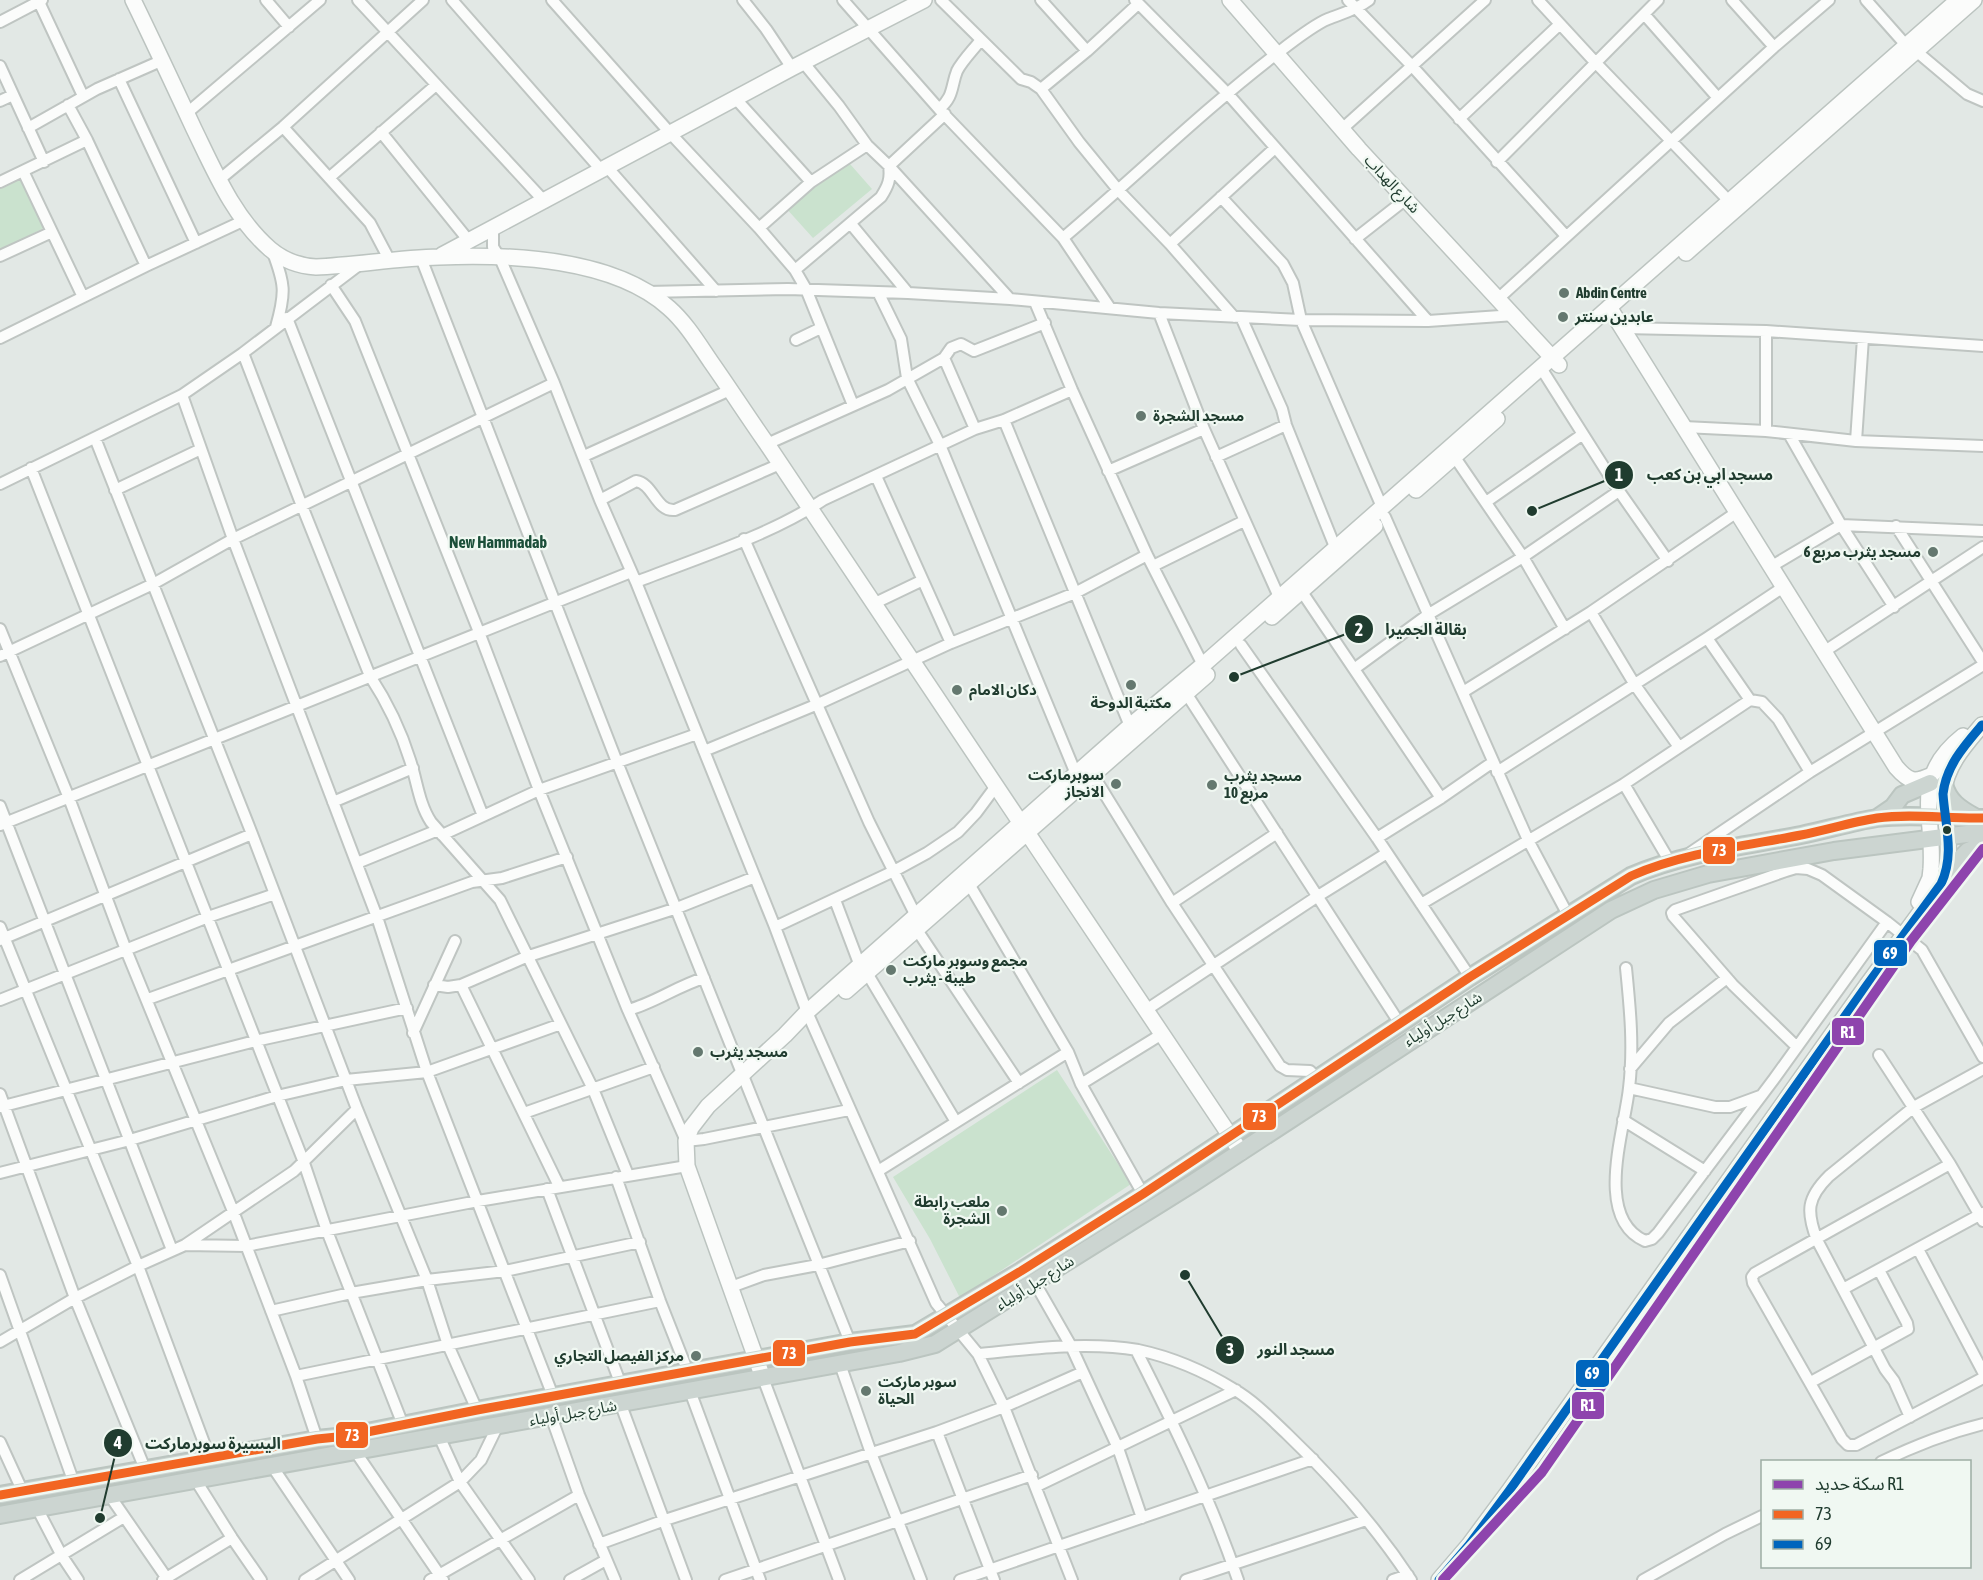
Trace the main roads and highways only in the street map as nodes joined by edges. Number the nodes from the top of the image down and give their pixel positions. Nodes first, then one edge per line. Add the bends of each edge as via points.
1 (1877, 818) junction
2 (1980, 822) edge
3 (1983, 845) edge
4 (1946, 873) road end
5 (0, 1495) edge
6 (0, 1515) edge

1 - 2 main road, شارع جبل أولياء via 1946,816
1 - 2 main road via 1902,795 1935,781 1953,803
1 - 5 main road, شارع جبل أولياء via 1706,853 1631,876 1470,977 1143,1194 915,1334 850,1342 347,1436 317,1438
2 - 6 main road, شارع جبل أولياء via 1947,836 1834,850 1708,874 1632,899 940,1342 621,1405
3 - 4 main road via 1968,851

